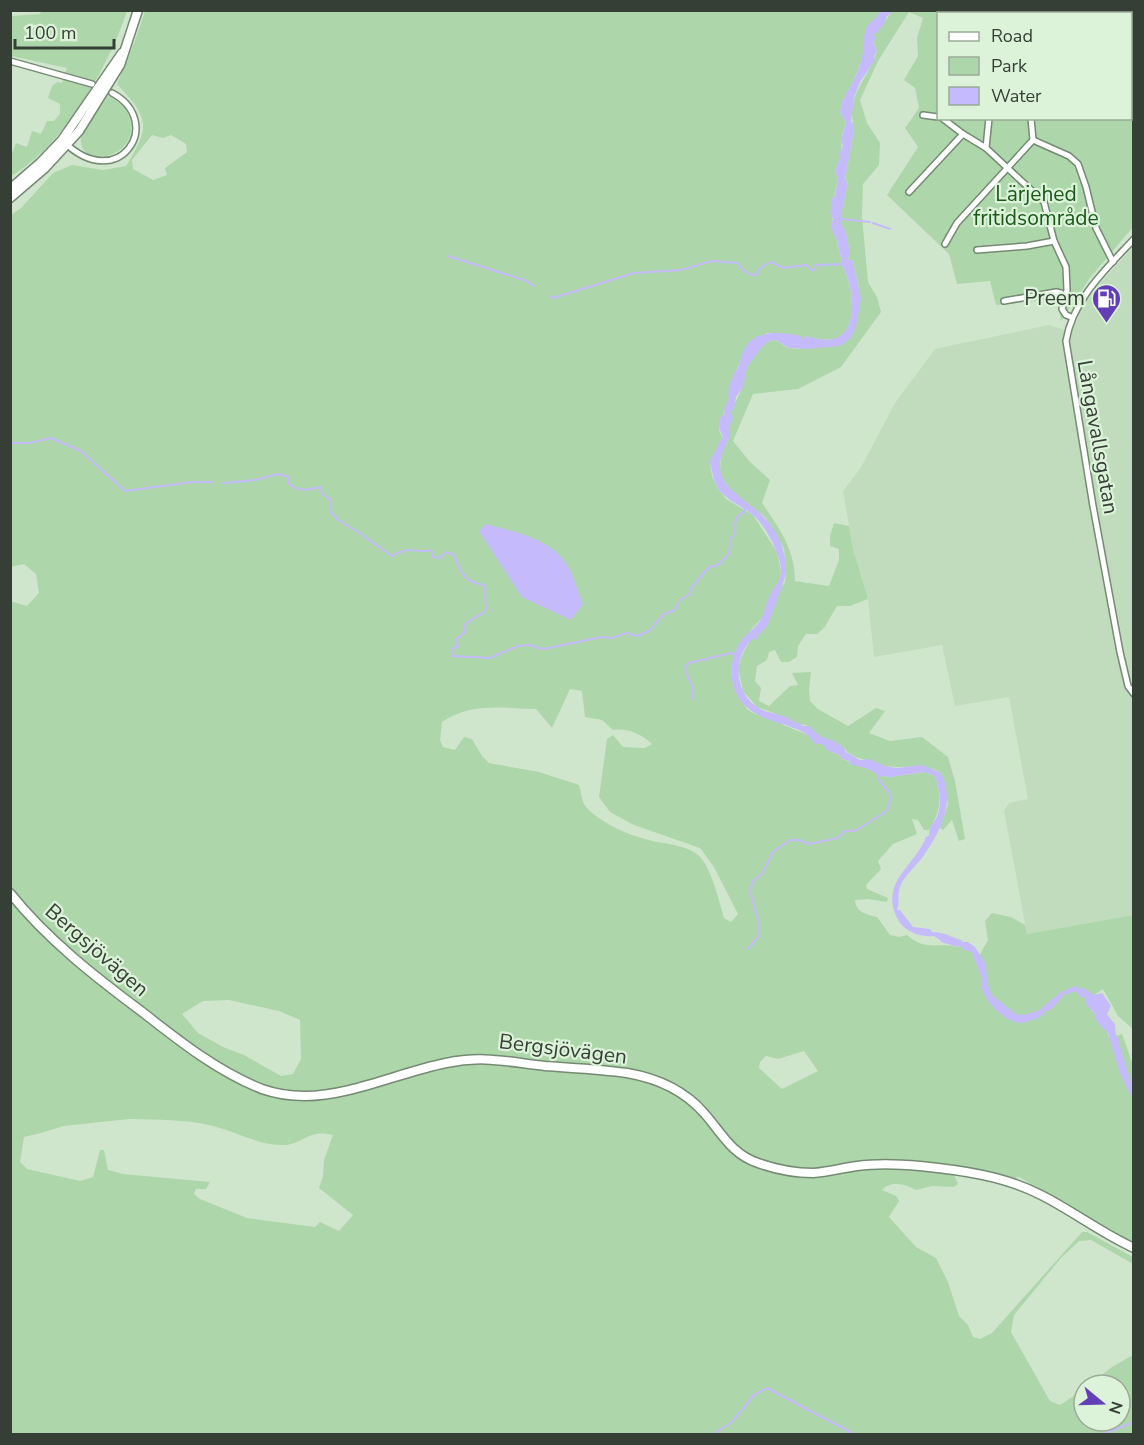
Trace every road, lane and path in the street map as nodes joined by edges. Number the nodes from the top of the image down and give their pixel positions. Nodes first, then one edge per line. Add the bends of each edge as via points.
1 (138, 10) edge
2 (10, 61) edge
3 (92, 84) dead end
4 (112, 93) dead end
5 (922, 115) dead end
6 (937, 117) edge
7 (945, 120) edge
8 (989, 120) edge
9 (1031, 120) edge
10 (963, 134) junction
11 (1033, 140) junction
12 (64, 142) junction
13 (986, 148) junction
14 (1008, 168) junction
15 (10, 189) edge
16 (909, 192) dead end
17 (10, 198) edge
18 (1134, 239) edge
19 (1054, 241) junction
20 (945, 244) dead end
21 (977, 250) dead end
22 (1113, 262) junction
23 (1065, 296) junction
24 (1004, 301) dead end
25 (1071, 318) junction
26 (1134, 694) edge
27 (10, 893) edge
28 (1134, 1248) edge

1 - 12 main road via 124,50
2 - 3 street
4 - 12 street via 125,101 134,115 135,137 128,150 115,159 96,161 80,156
5 - 6 street
7 - 10 street
8 - 13 street
9 - 11 street
10 - 13 street
10 - 16 street
11 - 14 street
11 - 22 street via 1078,164 1096,228
12 - 15 main road
12 - 17 main road via 45,168
13 - 14 street
14 - 19 street via 1044,202
14 - 20 street via 957,223
18 - 22 street, Långavallsgatan
19 - 21 street
19 - 23 street via 1066,267
22 - 25 street, Långavallsgatan via 1090,287
23 - 24 street via 1056,292
23 - 25 street via 1062,309
25 - 26 street, Långavallsgatan via 1067,357 1120,652 1128,686
27 - 28 main road, Bergsjövägen via 61,946 135,1007 202,1056 265,1090 318,1096 476,1058 628,1074 662,1083 686,1097 733,1149 758,1163 811,1173 881,1164 910,1165 993,1178 1039,1194

